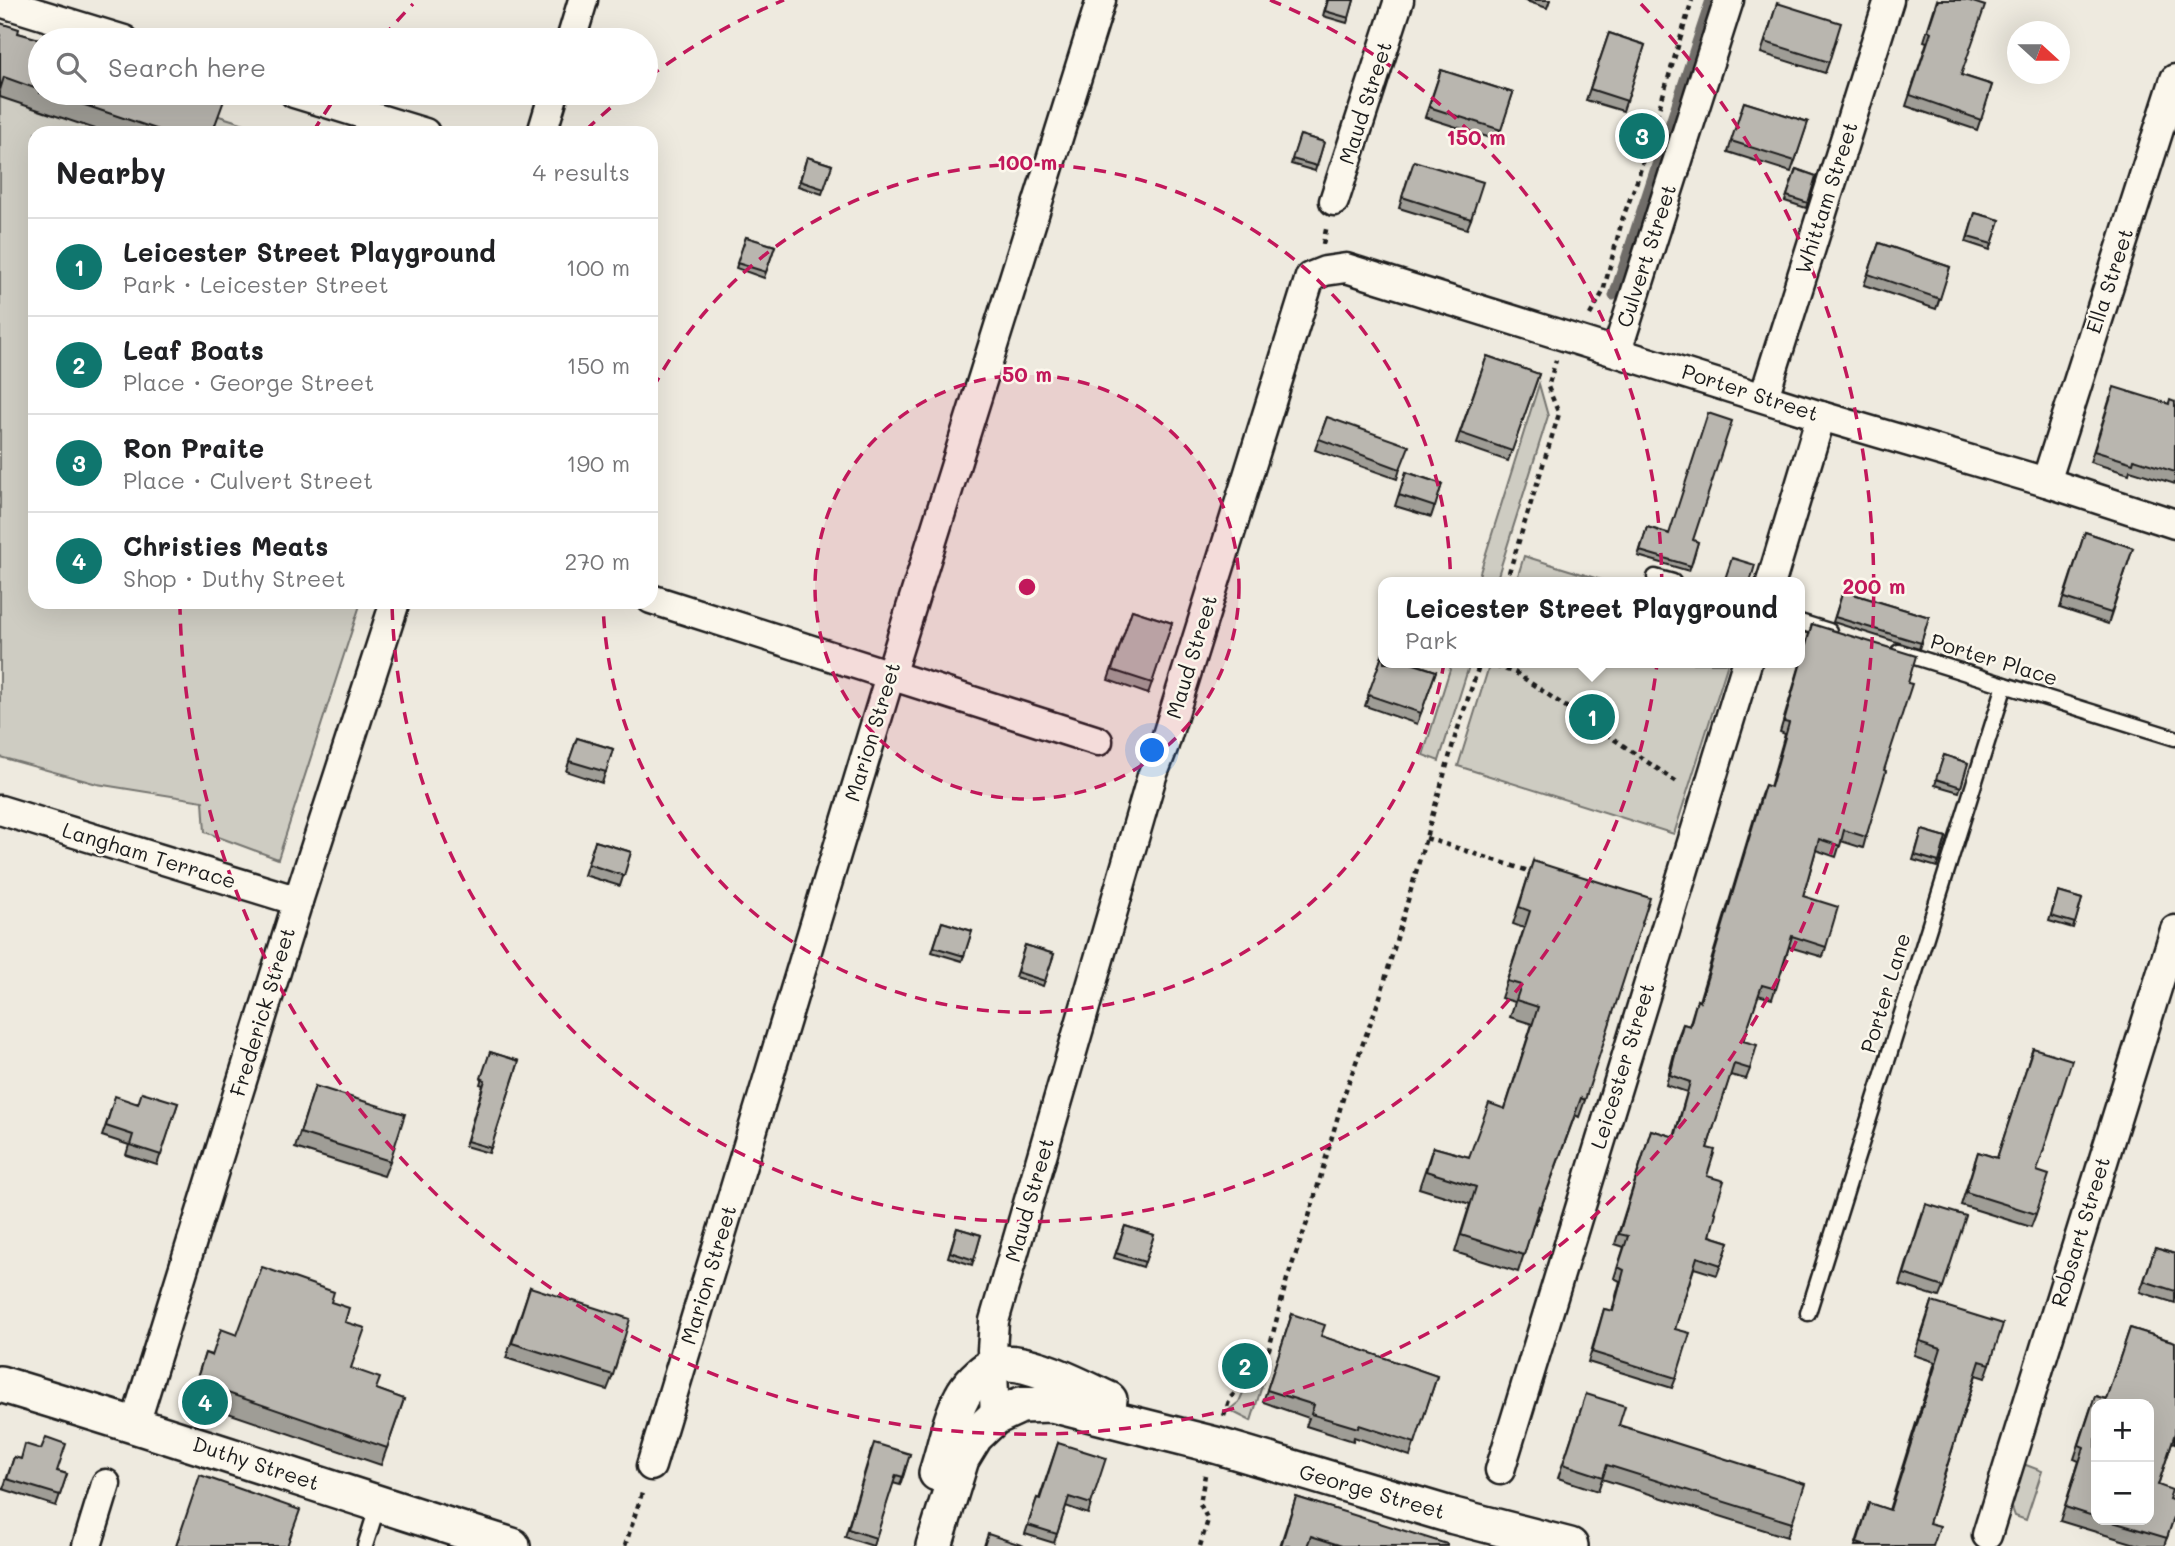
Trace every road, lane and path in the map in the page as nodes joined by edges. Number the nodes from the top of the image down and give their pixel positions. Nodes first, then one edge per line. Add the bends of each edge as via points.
1 (583, 0) edge
2 (1101, 0) edge
3 (1399, 0) edge
4 (1692, 0) edge
5 (1729, 0) edge
6 (1889, 0) edge
7 (0, 2) edge
8 (45, 8) edge
9 (94, 28) edge
10 (575, 28) edge
11 (2175, 79) edge
12 (333, 105) edge
13 (550, 105) edge
14 (402, 126) edge
15 (544, 126) edge
16 (1334, 201) joint
17 (1325, 271) junction
18 (1588, 319) dead end
19 (1617, 351) junction
20 (1557, 356) dead end
21 (1764, 397) junction
22 (1821, 416) junction
23 (2046, 482) junction
24 (2175, 524) edge
25 (1508, 577) edge
26 (1773, 577) edge
27 (658, 601) edge
28 (393, 609) edge
29 (1805, 624) edge
30 (1839, 634) edge
31 (1890, 649) edge
32 (1478, 668) edge
33 (1501, 668) edge
34 (1745, 668) edge
35 (890, 675) junction
36 (2004, 685) junction
37 (2175, 738) edge
38 (1098, 741) dead end
39 (1706, 795) junction
40 (0, 810) edge
41 (1426, 838) junction
42 (1541, 875) edge
43 (298, 901) junction
44 (2175, 930) edge
45 (1808, 1313) dead end
46 (993, 1366) junction
47 (0, 1384) edge
48 (1225, 1412) dead end
49 (995, 1417) junction
50 (135, 1424) junction
51 (1211, 1458) junction
52 (651, 1466) joint
53 (1500, 1470) dead end
54 (106, 1484) dead end
55 (378, 1504) junction
56 (1481, 1535) edge
57 (1987, 1535) dead end
58 (87, 1546) edge
59 (365, 1546) edge
60 (512, 1546) edge
61 (625, 1546) edge
62 (915, 1546) edge
63 (934, 1546) edge
64 (1200, 1546) edge
65 (1570, 1546) edge

1 - 10 street
2 - 35 street, Marion Street
3 - 16 street, Maud Street
4 - 18 path via 1603,292
5 - 19 street, Culvert Street
6 - 21 street, Whittam Street
7 - 8 street
8 - 9 street
11 - 23 street, Ella Street
12 - 14 street
13 - 15 street
16 - 17 path via 1323,238
17 - 19 street, Porter Street via 1346,268
17 - 46 street, Maud Street via 1310,277 1152,776 995,1321
19 - 21 street, Porter Street
20 - 25 path via 1548,387 1559,414
21 - 22 street, Porter Street
22 - 23 street, Porter Street
22 - 26 street
23 - 24 street, Porter Street
27 - 35 street
28 - 43 street, Frederick Street
29 - 30 lane
31 - 36 lane, Porter Place
32 - 41 path
33 - 39 path via 1516,673 1683,786
34 - 39 street, Leicester Street
35 - 38 street
35 - 52 street, Marion Street
36 - 37 lane, Porter Place
36 - 45 lane, Porter Lane
39 - 53 street, Leicester Street
40 - 43 street, Langham Terrace
41 - 42 path
41 - 48 path via 1269,1349 1258,1370 1230,1398
43 - 50 street, Frederick Street
44 - 57 street, Robsart Street
46 - 49 street, Maud Street
46 - 51 street, George Street via 1012,1363 1037,1369
46 - 62 street via 969,1385 961,1399
47 - 50 street, Duthy Street
49 - 51 street, George Street via 1021,1405 1052,1404
49 - 63 street via 975,1436 961,1459
50 - 55 street, Duthy Street
51 - 56 street, George Street
51 - 64 path via 1200,1504 1208,1520
52 - 61 path
54 - 58 street
55 - 59 lane
55 - 60 street, Duthy Street
56 - 65 street, George Street

